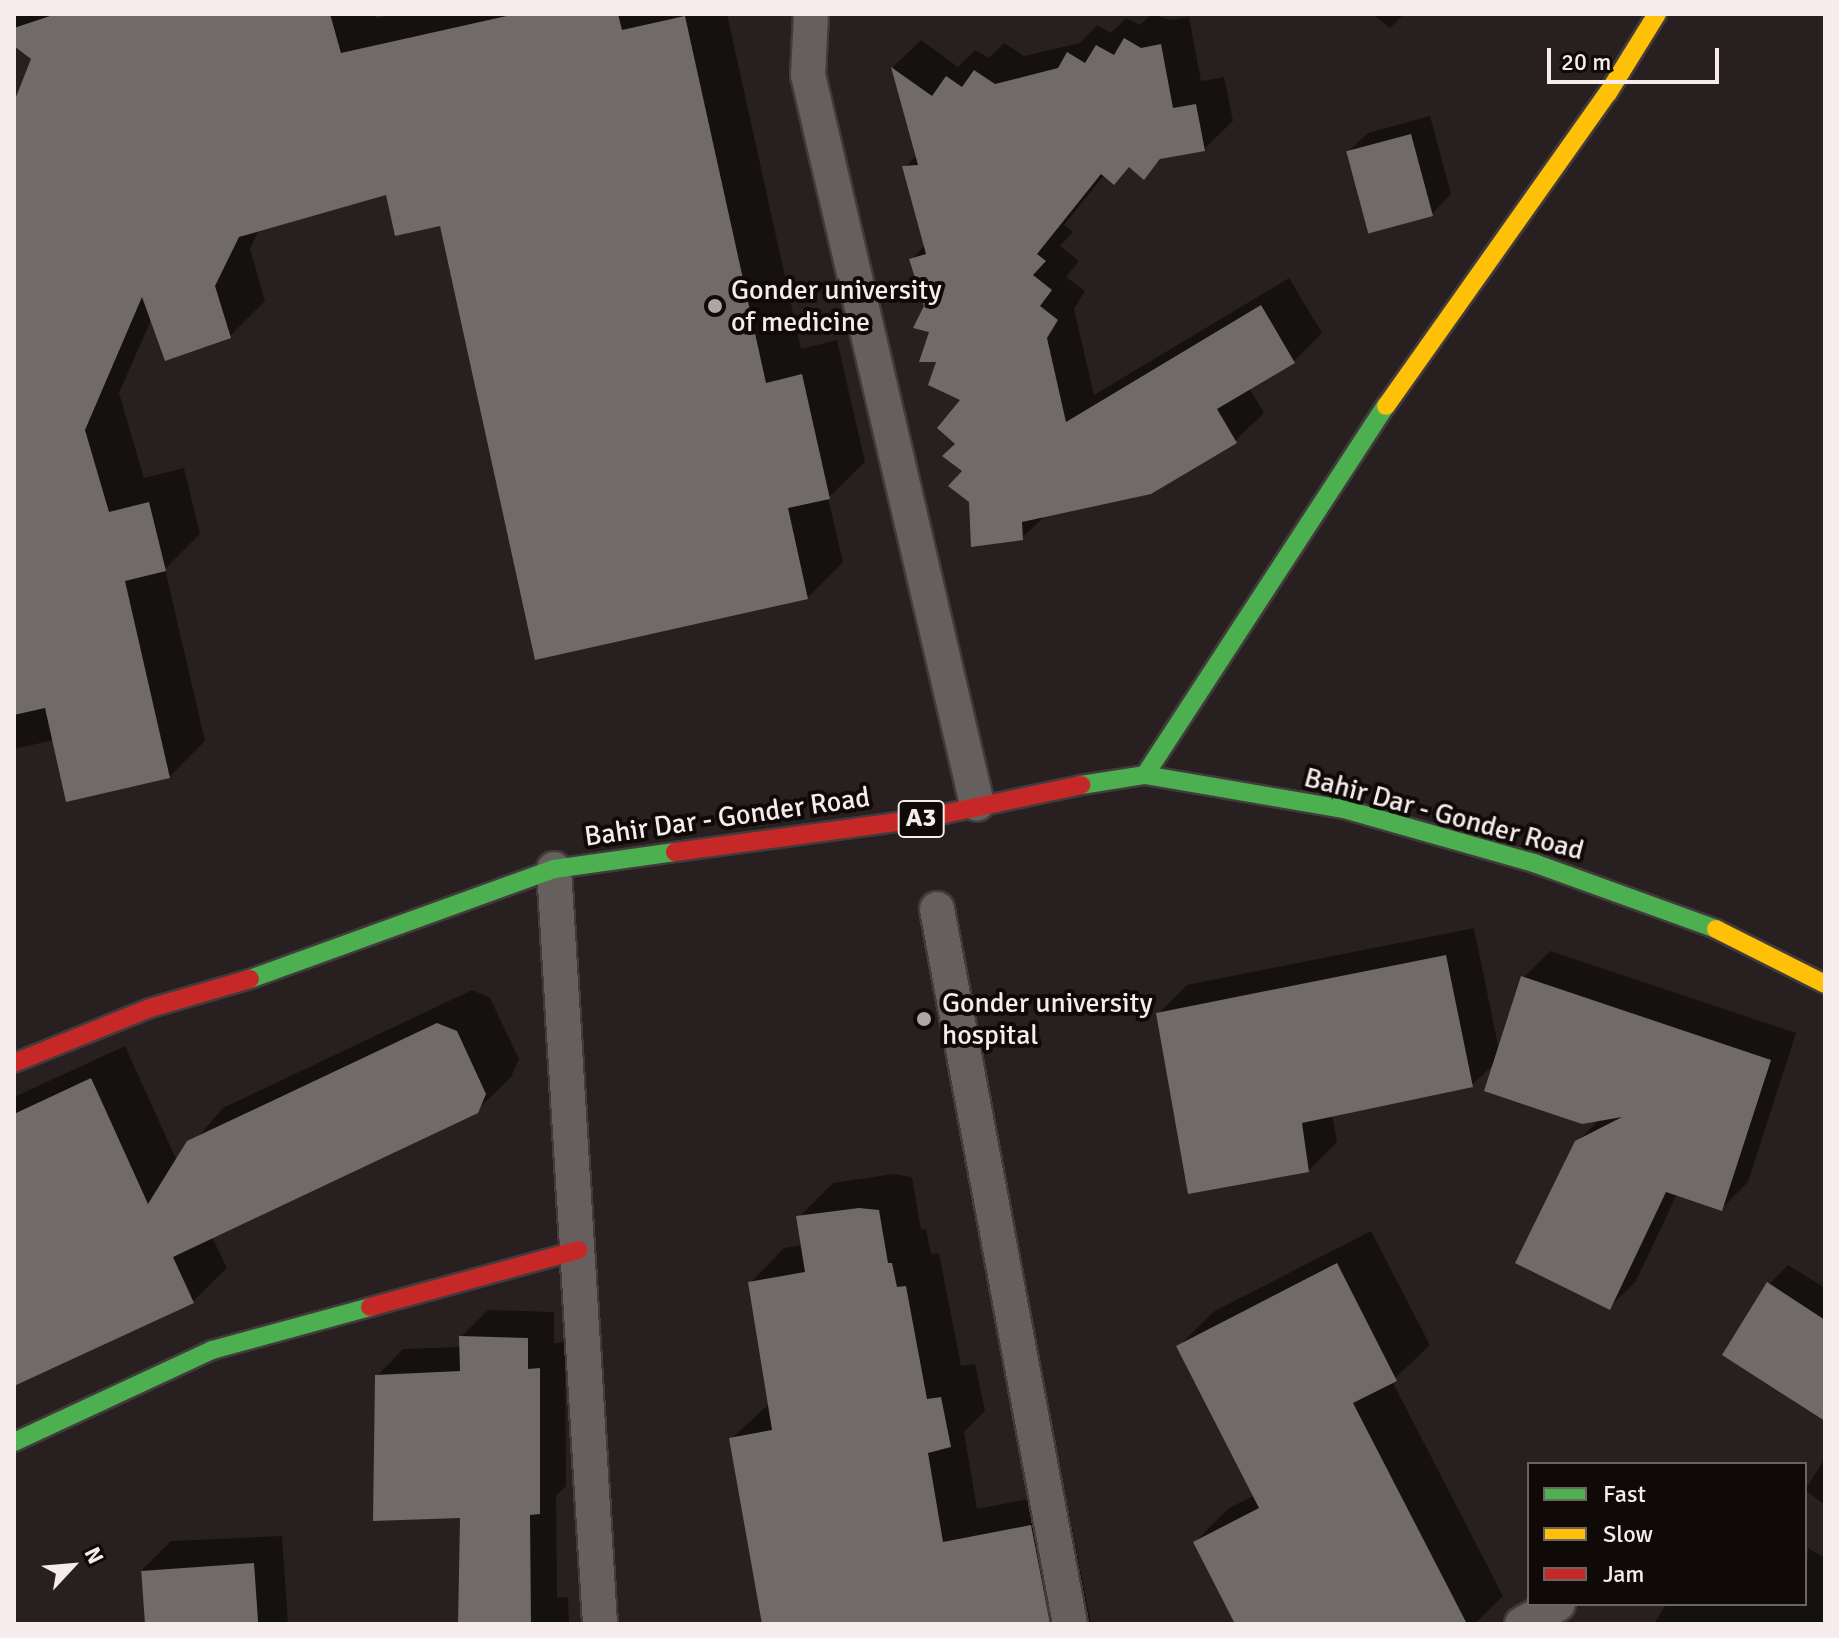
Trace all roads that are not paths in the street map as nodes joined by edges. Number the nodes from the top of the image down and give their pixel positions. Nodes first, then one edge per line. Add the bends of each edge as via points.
1 (811, 14) edge
2 (1657, 14) edge
3 (1145, 775) junction
4 (977, 804) junction
5 (554, 869) junction
6 (937, 909) dead end
7 (1825, 984) edge
8 (14, 1063) edge
9 (578, 1250) junction
10 (14, 1442) edge
11 (1554, 1606) edge
12 (600, 1624) edge
13 (1070, 1624) edge
14 (1522, 1624) edge

1 - 4 lane via 808,75
2 - 3 main road via 1608,93 1388,403
3 - 4 main road, Bahir Dar - Gonder Road / A3
3 - 7 main road, Bahir Dar - Gonder Road / A3 via 1344,809 1534,863 1717,929
4 - 5 main road, Bahir Dar - Gonder Road / A3 via 920,819
5 - 8 main road, Bahir Dar - Gonder Road / A3 via 310,961 150,1008
5 - 9 lane
6 - 13 lane
9 - 10 main road via 212,1350
9 - 12 lane
11 - 14 lane

